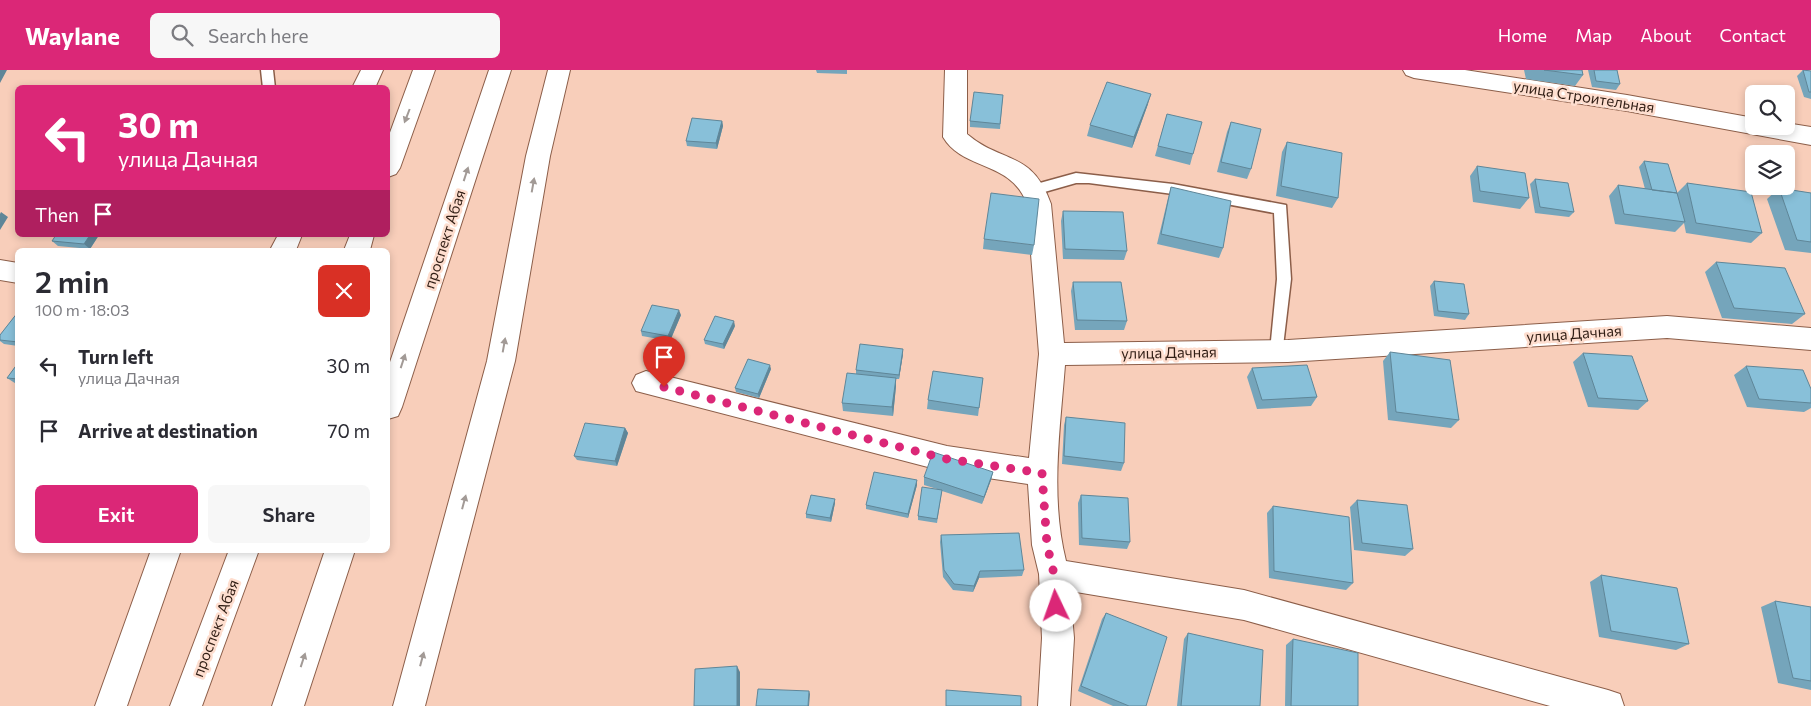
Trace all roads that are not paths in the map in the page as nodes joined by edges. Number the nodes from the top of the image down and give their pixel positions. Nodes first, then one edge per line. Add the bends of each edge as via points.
1 (267, 70) edge
2 (372, 70) edge
3 (424, 70) edge
4 (500, 70) edge
5 (559, 70) edge
6 (956, 70) edge
7 (1414, 70) edge
8 (269, 85) edge
9 (364, 85) edge
10 (1745, 124) edge
11 (1795, 133) edge
12 (1811, 136) edge
13 (390, 163) edge
14 (1034, 190) junction
15 (0, 270) edge
16 (15, 272) edge
17 (1811, 339) edge
18 (1277, 351) junction
19 (1052, 354) junction
20 (646, 383) dead end
21 (390, 401) edge
22 (1042, 473) junction
23 (165, 553) edge
24 (243, 553) edge
25 (339, 553) edge
26 (1054, 574) junction
27 (111, 706) edge
28 (186, 706) edge
29 (288, 706) edge
30 (409, 706) edge
31 (1054, 706) edge
32 (1608, 706) edge

1 - 8 lane
2 - 9 street
3 -> 13 street
21 -> 4 street, проспект Абая
30 -> 5 street via 502,361 538,156
6 - 14 street via 955,137 968,148 1015,169
7 - 10 street, улица Строительная via 1628,102
11 - 12 street, улица Строительная
14 - 18 lane via 1076,178 1089,178 1173,189 1281,209 1284,279
14 - 19 street via 1042,221
15 - 16 street
17 - 18 street, улица Дачная via 1667,327
18 - 19 street, улица Дачная
19 - 22 street
20 - 22 street via 947,459
22 - 26 street via 1047,545
23 - 27 street
24 - 28 street, проспект Абая
29 -> 25 street
26 - 31 street via 1058,638
26 - 32 street via 1244,605

